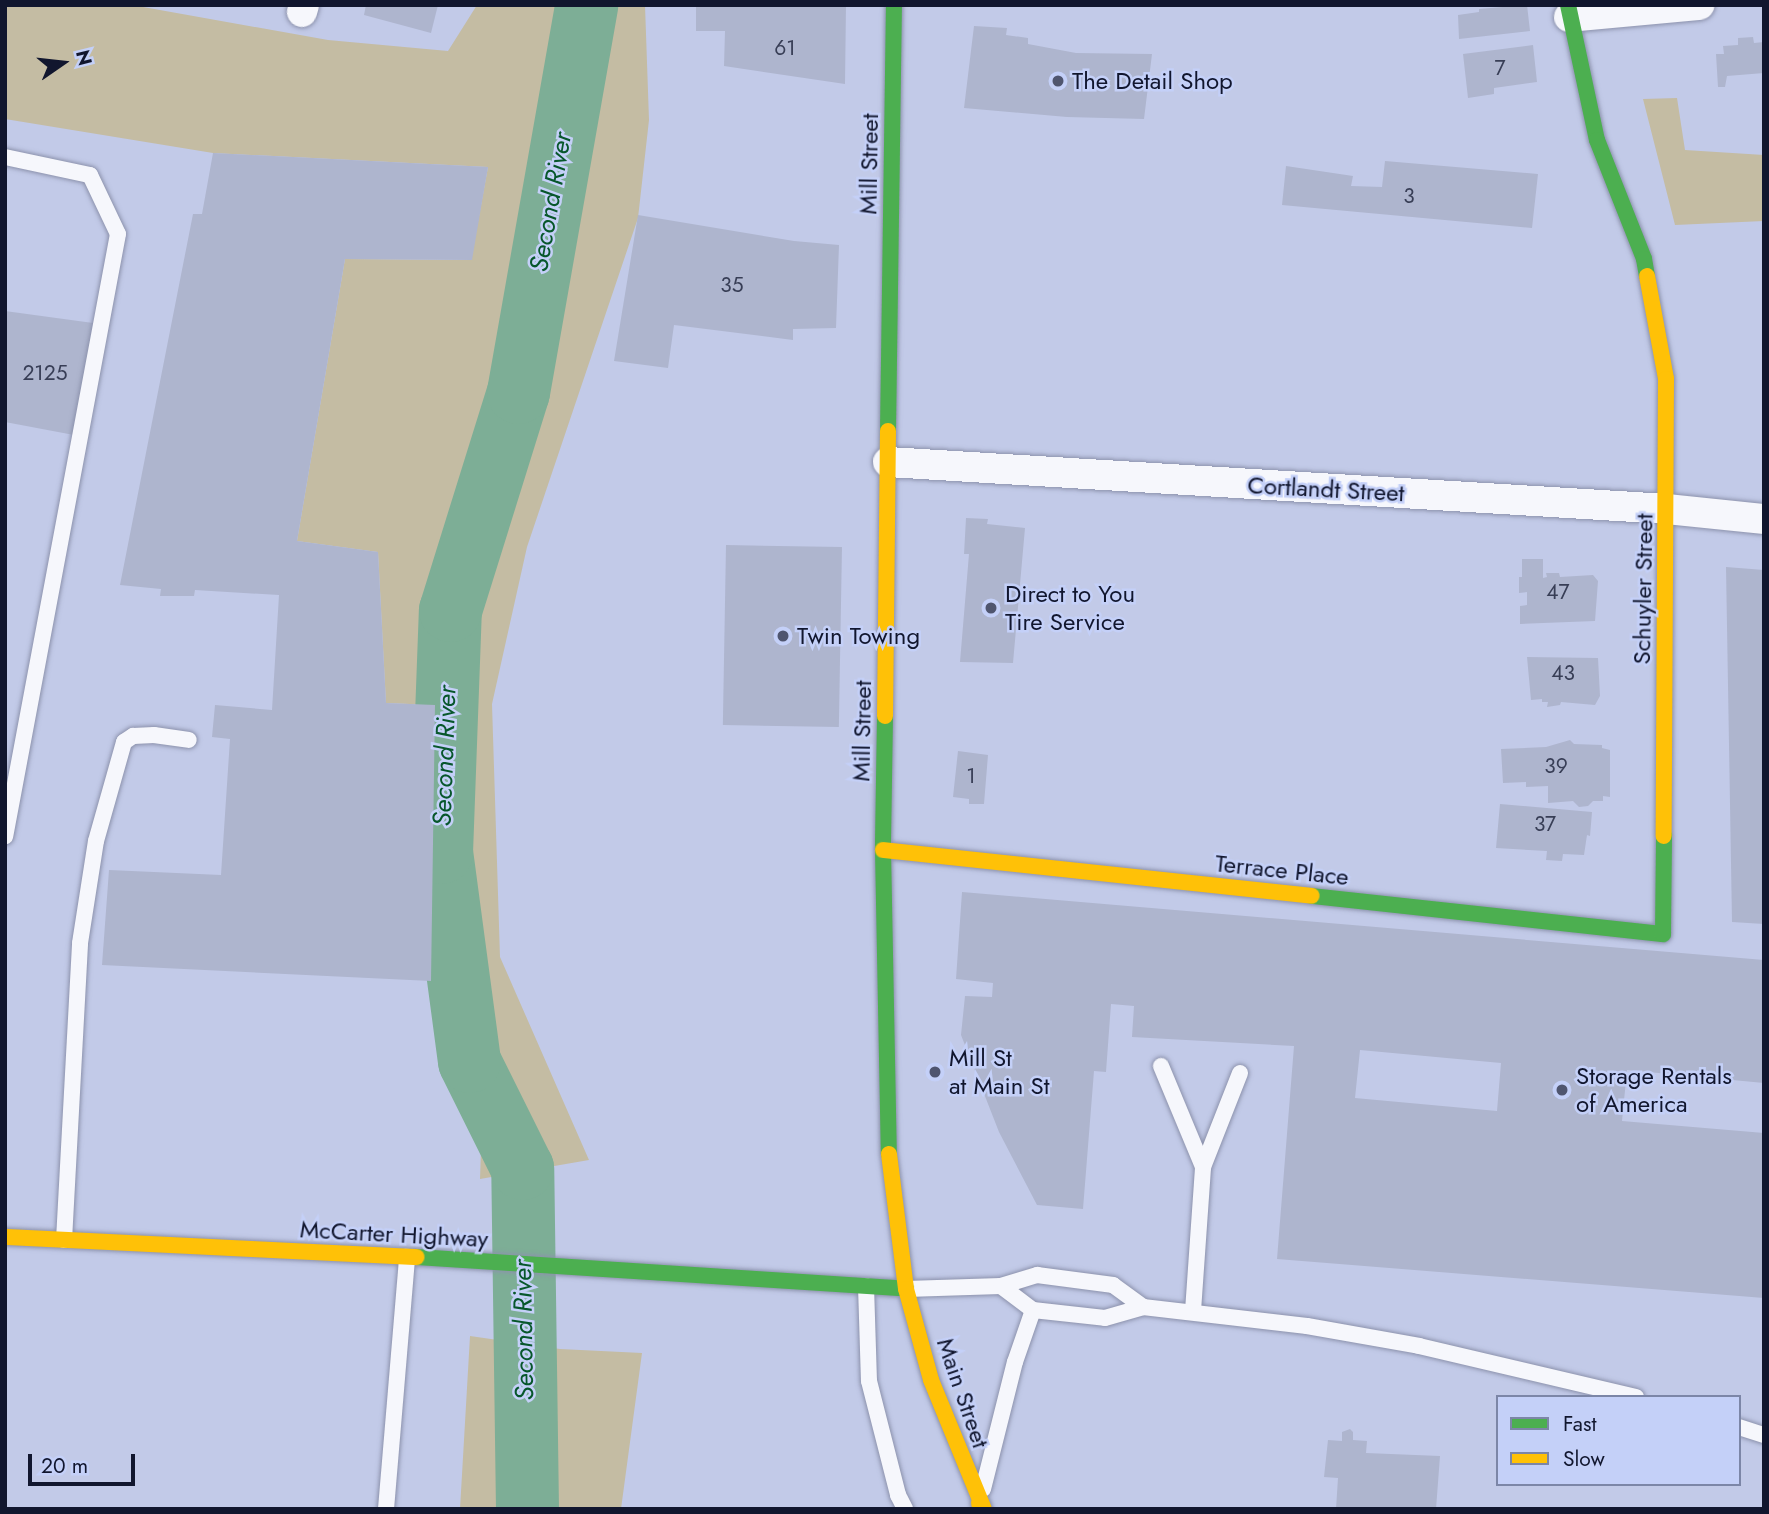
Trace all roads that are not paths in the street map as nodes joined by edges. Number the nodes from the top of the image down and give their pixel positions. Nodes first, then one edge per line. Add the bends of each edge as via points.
1 (894, 5) edge
2 (1699, 5) edge
3 (1569, 11) edge
4 (5, 157) edge
5 (888, 463) junction
6 (1667, 509) junction
7 (1764, 519) edge
8 (189, 740) dead end
9 (5, 836) edge
10 (884, 850) junction
11 (1662, 921) joint
12 (1161, 1066) dead end
13 (1240, 1073) dead end
14 (1203, 1167) junction
15 (5, 1237) edge
16 (64, 1240) junction
17 (407, 1257) junction
18 (866, 1286) junction
19 (1001, 1286) junction
20 (906, 1289) junction
21 (1143, 1307) junction
22 (1033, 1310) junction
23 (1193, 1311) junction
24 (1627, 1395) edge
25 (1741, 1428) edge
26 (1764, 1435) edge
27 (980, 1507) edge
28 (386, 1509) edge
29 (905, 1509) edge

1 - 5 street, Mill Street
2 - 3 street
3 - 6 street, Schuyler Street via 1597,140 1644,259 1666,379
4 - 9 lane via 90,175 118,234
5 - 6 street, Cortlandt Street
5 - 10 street, Mill Street
6 - 7 street, Cortlandt Street
6 - 11 street, Schuyler Street
8 - 16 lane via 154,735 133,736 124,742 96,841 80,943
10 - 11 street, Terrace Place via 1663,934
10 - 20 street, Mill Street via 886,1115 893,1208
12 - 14 lane
13 - 14 lane
14 - 23 lane
15 - 16 street, McCarter Highway
16 - 17 street, McCarter Highway
17 - 18 street, McCarter Highway
17 - 28 lane
18 - 20 street, McCarter Highway
18 - 29 lane via 869,1381
19 - 20 lane
19 - 21 lane via 1037,1275 1113,1285
19 - 22 lane
20 - 27 street, Main Street via 931,1380
21 - 22 lane via 1105,1318
21 - 23 lane
22 - 27 lane via 1015,1363
23 - 24 lane via 1419,1346
25 - 26 lane

